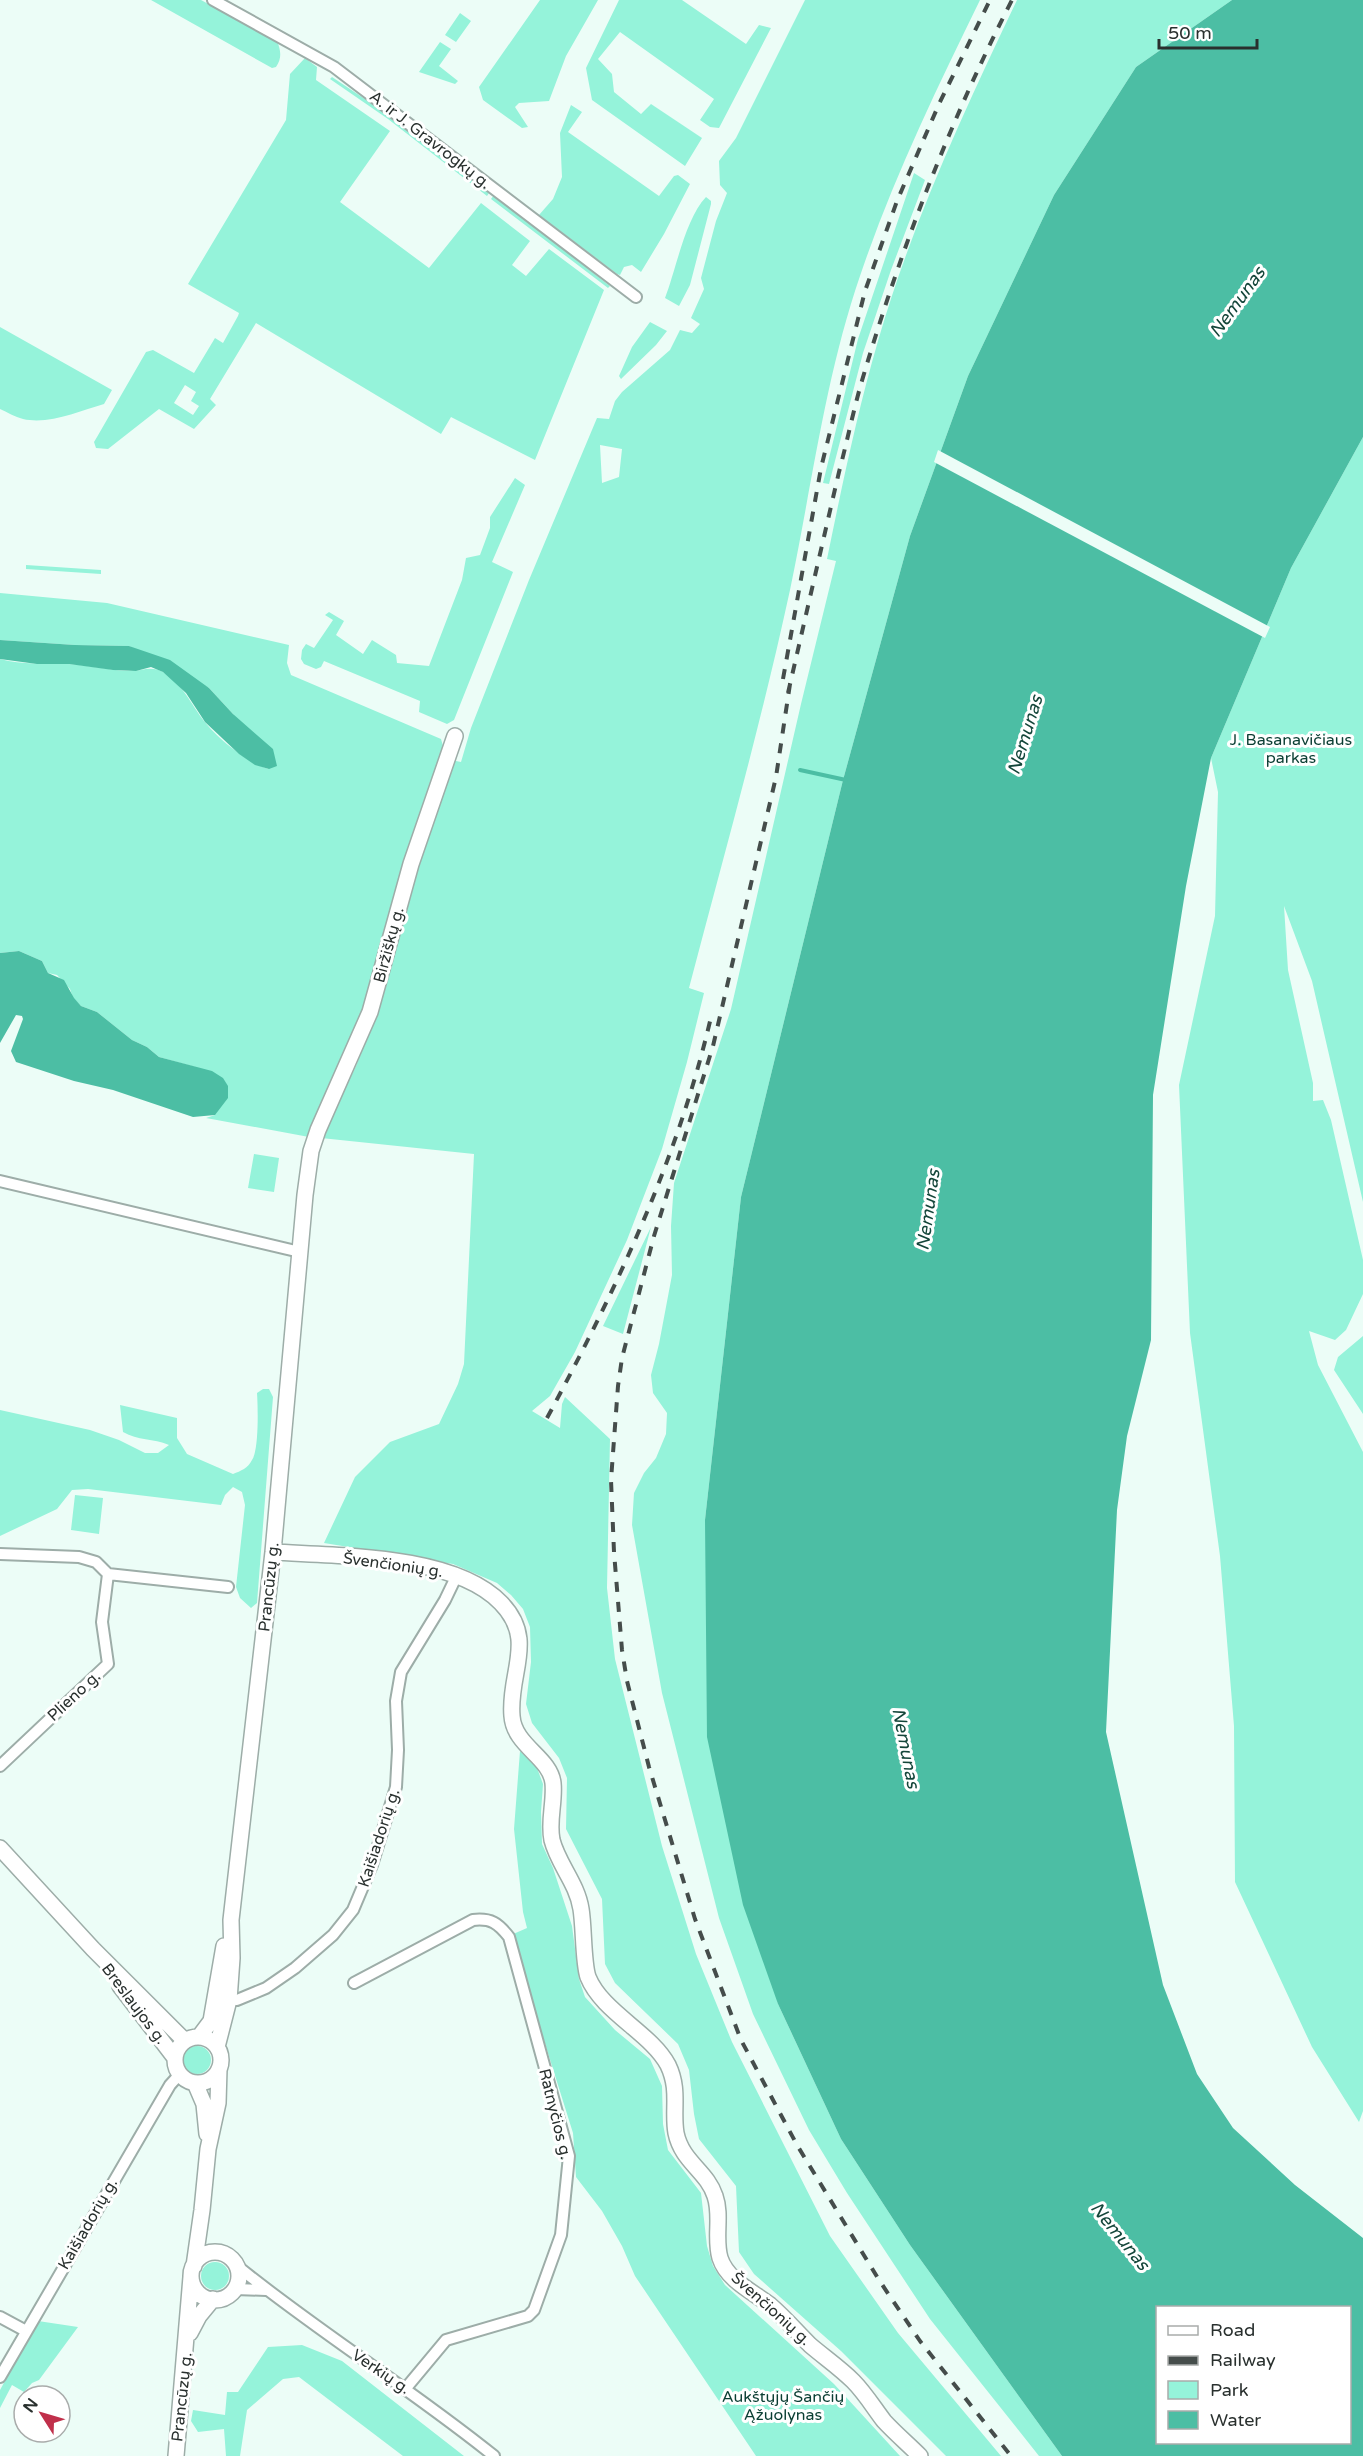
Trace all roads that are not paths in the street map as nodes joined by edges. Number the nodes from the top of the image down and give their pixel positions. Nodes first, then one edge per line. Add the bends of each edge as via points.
1 (213, 0) edge
2 (636, 297) dead end
3 (455, 736) dead end
4 (311, 1151) joint
5 (0, 1181) edge
6 (300, 1252) junction
7 (273, 1552) junction
8 (0, 1554) edge
9 (108, 1574) junction
10 (457, 1575) junction
11 (228, 1587) dead end
12 (0, 1766) edge
13 (0, 1848) edge
14 (93, 1950) junction
15 (354, 1983) dead end
16 (223, 1999) junction
17 (192, 2039) junction
18 (217, 2047) junction
19 (175, 2058) junction
20 (219, 2069) junction
21 (180, 2074) junction
22 (195, 2083) junction
23 (208, 2149) junction
24 (202, 2210) junction
25 (218, 2252) junction
26 (237, 2266) junction
27 (193, 2271) junction
28 (235, 2289) junction
29 (266, 2290) junction
30 (213, 2299) junction
31 (0, 2317) edge
32 (26, 2331) junction
33 (188, 2338) junction
34 (0, 2377) edge
35 (406, 2388) junction
36 (176, 2456) edge
37 (494, 2456) edge
38 (920, 2456) edge

1 - 2 street, A. ir J. Gravrogkų g. via 334,67
3 - 4 street, Biržiškų g. via 411,864 370,1012
4 - 6 street, Prancūzų g.
5 - 6 street
6 - 7 street, Prancūzų g.
7 - 10 street, Švenčionių g. via 378,1560
7 - 16 street, Prancūzų g.
8 - 9 street via 79,1557 96,1562
9 - 11 street
9 - 12 street, Plieno g. via 102,1622 108,1664
10 - 16 street, Kaišiadorių g. via 401,1672 396,1701 396,1787 372,1865 353,1910 333,1935 275,1982 250,1996
10 - 38 street, Švenčionių g. via 493,1594 512,1614 518,1628 520,1647 512,1720 517,1735 548,1769 553,1782 552,1839 577,1891 588,1977 611,2006 659,2051 669,2068 680,2146 710,2185 717,2204 720,2258 732,2276 854,2382 886,2423
13 - 14 street, Breslaujos g.
14 - 17 street, Breslaujos g.
14 - 19 street, Breslaujos g.
15 - 35 street, Ratnyčios g. via 473,1920 486,1919 498,1924 509,1937 569,2156 561,2235 534,2310 528,2316 446,2340
16 - 17 street, Prancūzų g. via 211,2021
16 - 18 street, Prancūzų g.
17 - 18 street via 212,2042
17 - 19 street via 180,2045
18 - 20 street
19 - 21 street
20 - 22 street via 209,2080
20 - 23 street, Prancūzų g. via 218,2103
21 - 22 street
21 - 32 street, Kaišiadorių g.
22 - 23 street, Prancūzų g. via 204,2104
23 - 24 street, Prancūzų g.
24 - 25 street, Prancūzų g. via 207,2237
24 - 27 street, Prancūzų g.
25 - 26 street via 229,2256
25 - 27 street via 206,2254
26 - 28 street
26 - 29 street, Verkių g.
27 - 30 street via 196,2290
27 - 33 street, Prancūzų g.
28 - 29 street
28 - 30 street via 226,2297
29 - 35 street, Verkių g.
30 - 33 street, Prancūzų g.
31 - 32 street
32 - 34 street, Kaišiadorių g.
33 - 36 street, Prancūzų g.
35 - 37 street, Verkių g.

